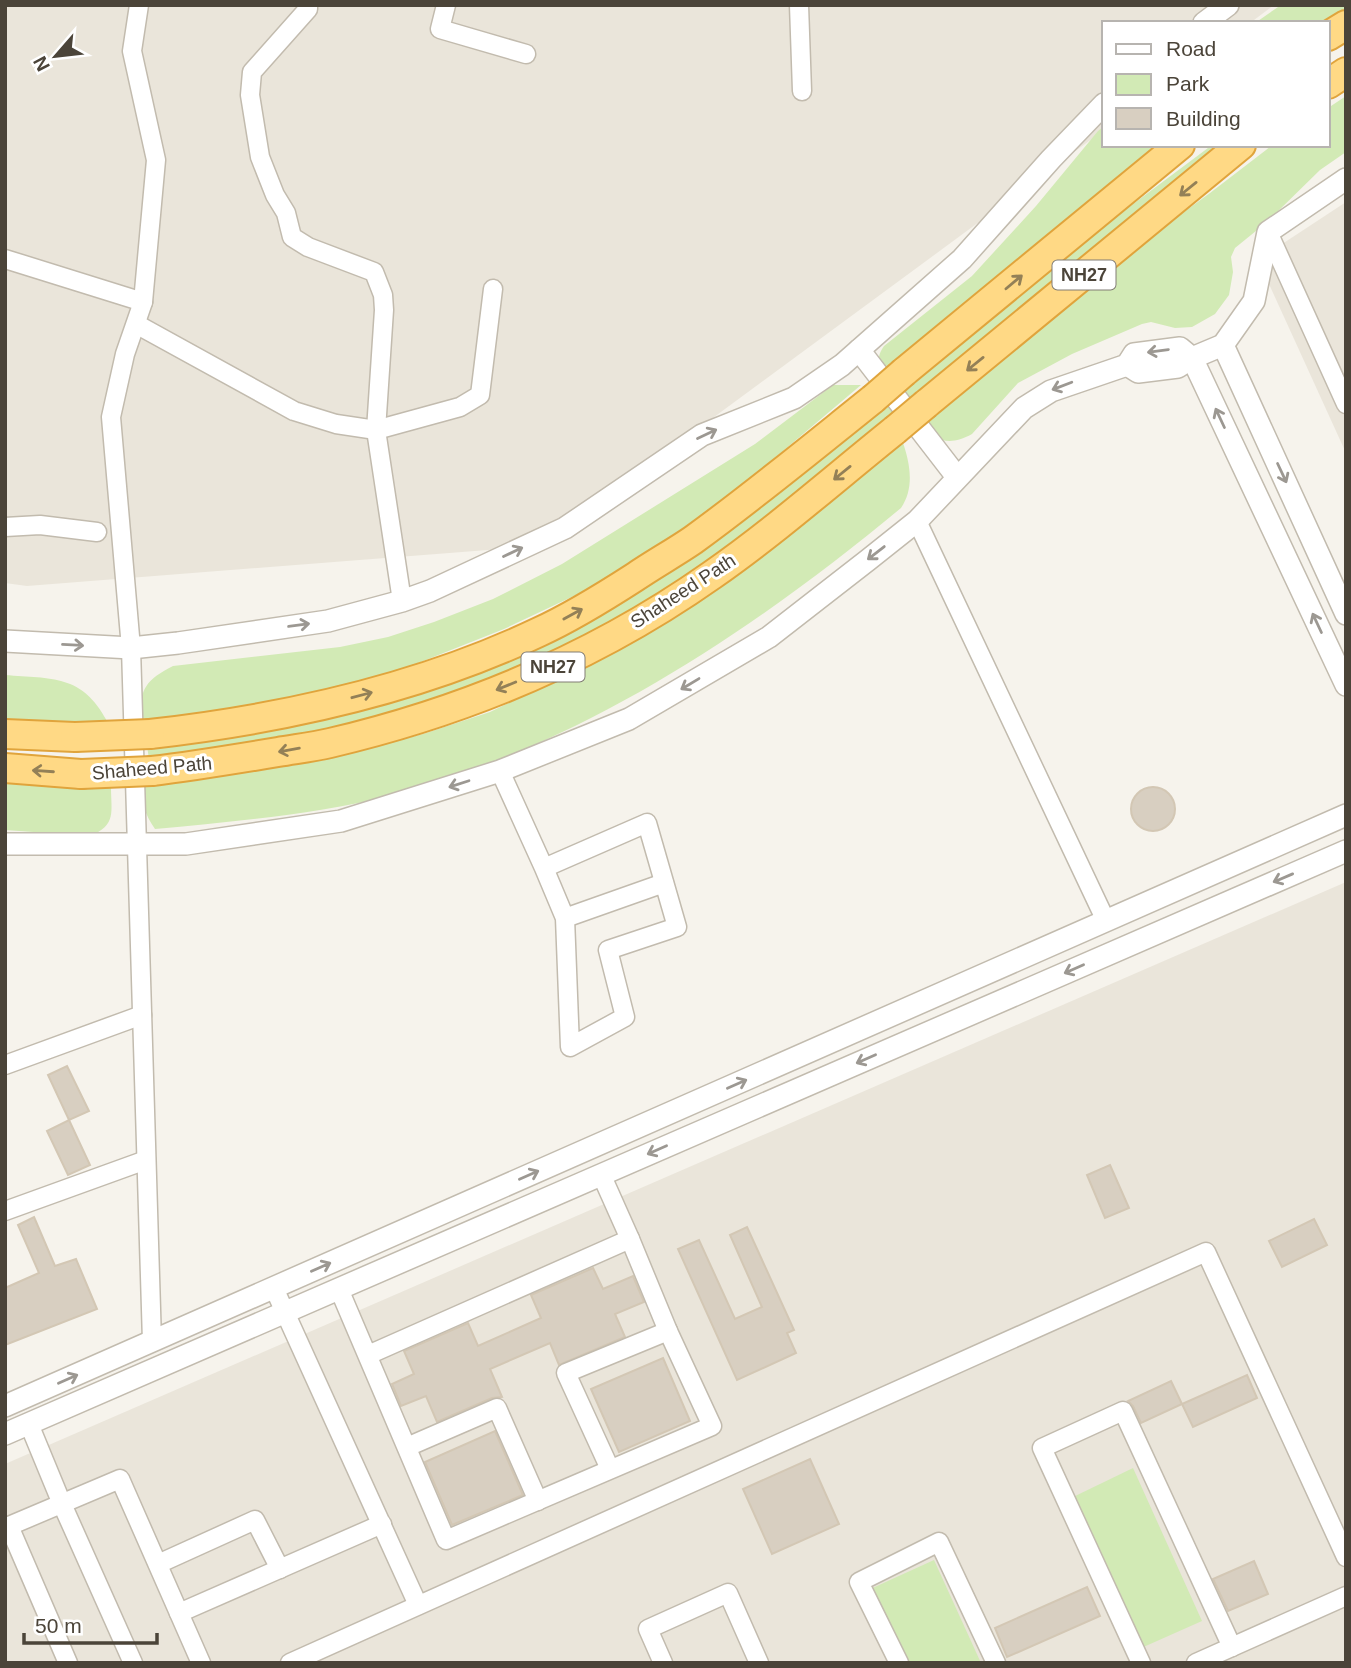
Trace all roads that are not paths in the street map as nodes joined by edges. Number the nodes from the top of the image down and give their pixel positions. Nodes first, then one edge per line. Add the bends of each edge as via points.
1 (139, 5) edge
2 (308, 5) edge
3 (446, 5) edge
4 (799, 5) edge
5 (1346, 24) edge
6 (1330, 35) edge
7 (526, 54) dead end
8 (1346, 72) edge
9 (1330, 83) edge
10 (802, 91) dead end
11 (1102, 106) edge
12 (1178, 147) edge
13 (1239, 147) edge
14 (1346, 179) edge
15 (1268, 232) junction
16 (5, 258) edge
17 (494, 289) dead end
18 (143, 302) junction
19 (136, 324) junction
20 (1223, 345) junction
21 (859, 350) junction
22 (1192, 358) junction
23 (1346, 404) edge
24 (376, 430) junction
25 (957, 477) junction
26 (917, 521) junction
27 (5, 527) edge
28 (97, 532) dead end
29 (402, 601) junction
30 (1346, 614) edge
31 (5, 641) edge
32 (131, 648) junction
33 (1346, 685) edge
34 (5, 734) edge
35 (5, 768) edge
36 (500, 771) junction
37 (1346, 815) edge
38 (5, 844) edge
39 (137, 844) junction
40 (1346, 851) edge
41 (544, 868) junction
42 (664, 883) junction
43 (565, 918) junction
44 (1106, 921) junction
45 (142, 1015) junction
46 (5, 1065) edge
47 (146, 1160) junction
48 (601, 1174) junction
49 (5, 1211) edge
50 (630, 1239) junction
51 (274, 1288) junction
52 (339, 1289) junction
53 (285, 1312) junction
54 (668, 1331) junction
55 (152, 1342) junction
56 (368, 1355) junction
57 (5, 1406) edge
58 (29, 1424) junction
59 (5, 1434) edge
60 (407, 1447) junction
61 (610, 1469) junction
62 (538, 1501) junction
63 (62, 1504) junction
64 (382, 1524) junction
65 (1346, 1557) edge
66 (158, 1564) junction
67 (280, 1569) junction
68 (1346, 1596) edge
69 (418, 1605) junction
70 (179, 1613) junction
71 (1232, 1647) junction
72 (68, 1663) edge
73 (132, 1663) edge
74 (201, 1663) edge
75 (290, 1663) edge
76 (663, 1663) edge
77 (759, 1663) edge
78 (899, 1663) edge
79 (996, 1663) edge
80 (1140, 1663) edge
81 (1196, 1663) edge

1 - 18 street via 132,51 156,160
2 - 24 street via 252,72 251,105 260,157 286,212 292,237 374,272 383,295
3 - 7 street via 440,29
4 - 10 street
5 - 6 highway
8 - 9 highway
11 - 21 street via 962,259
34 -> 12 highway, Shaheed Path / NH27, bridge via 75,737 206,728 400,685 539,632 602,598 753,495
13 -> 35 highway, Shaheed Path / NH27, bridge via 712,575 557,666 410,722 328,744 152,771 81,774
14 - 15 street
15 - 20 street via 1254,301
15 - 23 street
16 - 18 street
17 - 24 street via 481,395 460,407
18 - 19 street
19 - 24 street via 294,411
19 - 32 street via 111,417
20 - 22 street
20 -> 30 street
21 - 25 street
29 -> 21 street via 565,528 702,435 794,398
22 -> 25 street via 1178,368 1138,372 1127,365 1051,391 1024,408
33 -> 22 street
24 - 29 street
25 - 26 street
26 -> 36 street via 757,644 629,719
26 - 44 street
27 - 28 street via 40,525
32 -> 29 street via 328,621
31 -> 32 street
32 - 39 street
36 -> 39 street via 341,821 186,844
36 - 41 street
37 - 44 street
38 - 39 street
39 - 45 street
40 -> 48 street
41 - 42 street via 648,823
41 - 43 street
42 - 43 street
42 - 43 street via 677,927 608,950 625,1017 570,1047
51 -> 44 street
45 - 46 street
45 - 47 street
47 - 49 street
47 - 55 street
48 - 50 street
48 - 52 street
50 - 54 street
50 - 56 street
51 - 53 street
51 - 55 street
52 - 53 street
52 - 56 street
53 - 58 street
53 - 64 street
54 - 61 street via 712,1426
54 - 61 street via 566,1373
57 -> 55 street
56 - 60 street
58 - 59 street
58 - 63 street
60 - 62 street via 497,1408
60 - 62 street via 446,1540
61 - 62 street
63 - 66 street via 120,1479
63 - 72 street via 9,1526
63 - 73 street
64 - 67 street
64 - 69 street
65 - 69 street via 1206,1252
66 - 67 street via 255,1520
66 - 70 street
67 - 70 street
68 - 71 street
69 - 75 street
70 - 74 street
71 - 80 street via 1122,1410 1042,1448
71 - 81 street
76 - 77 street via 648,1629 728,1593
78 - 79 street via 859,1582 939,1542

